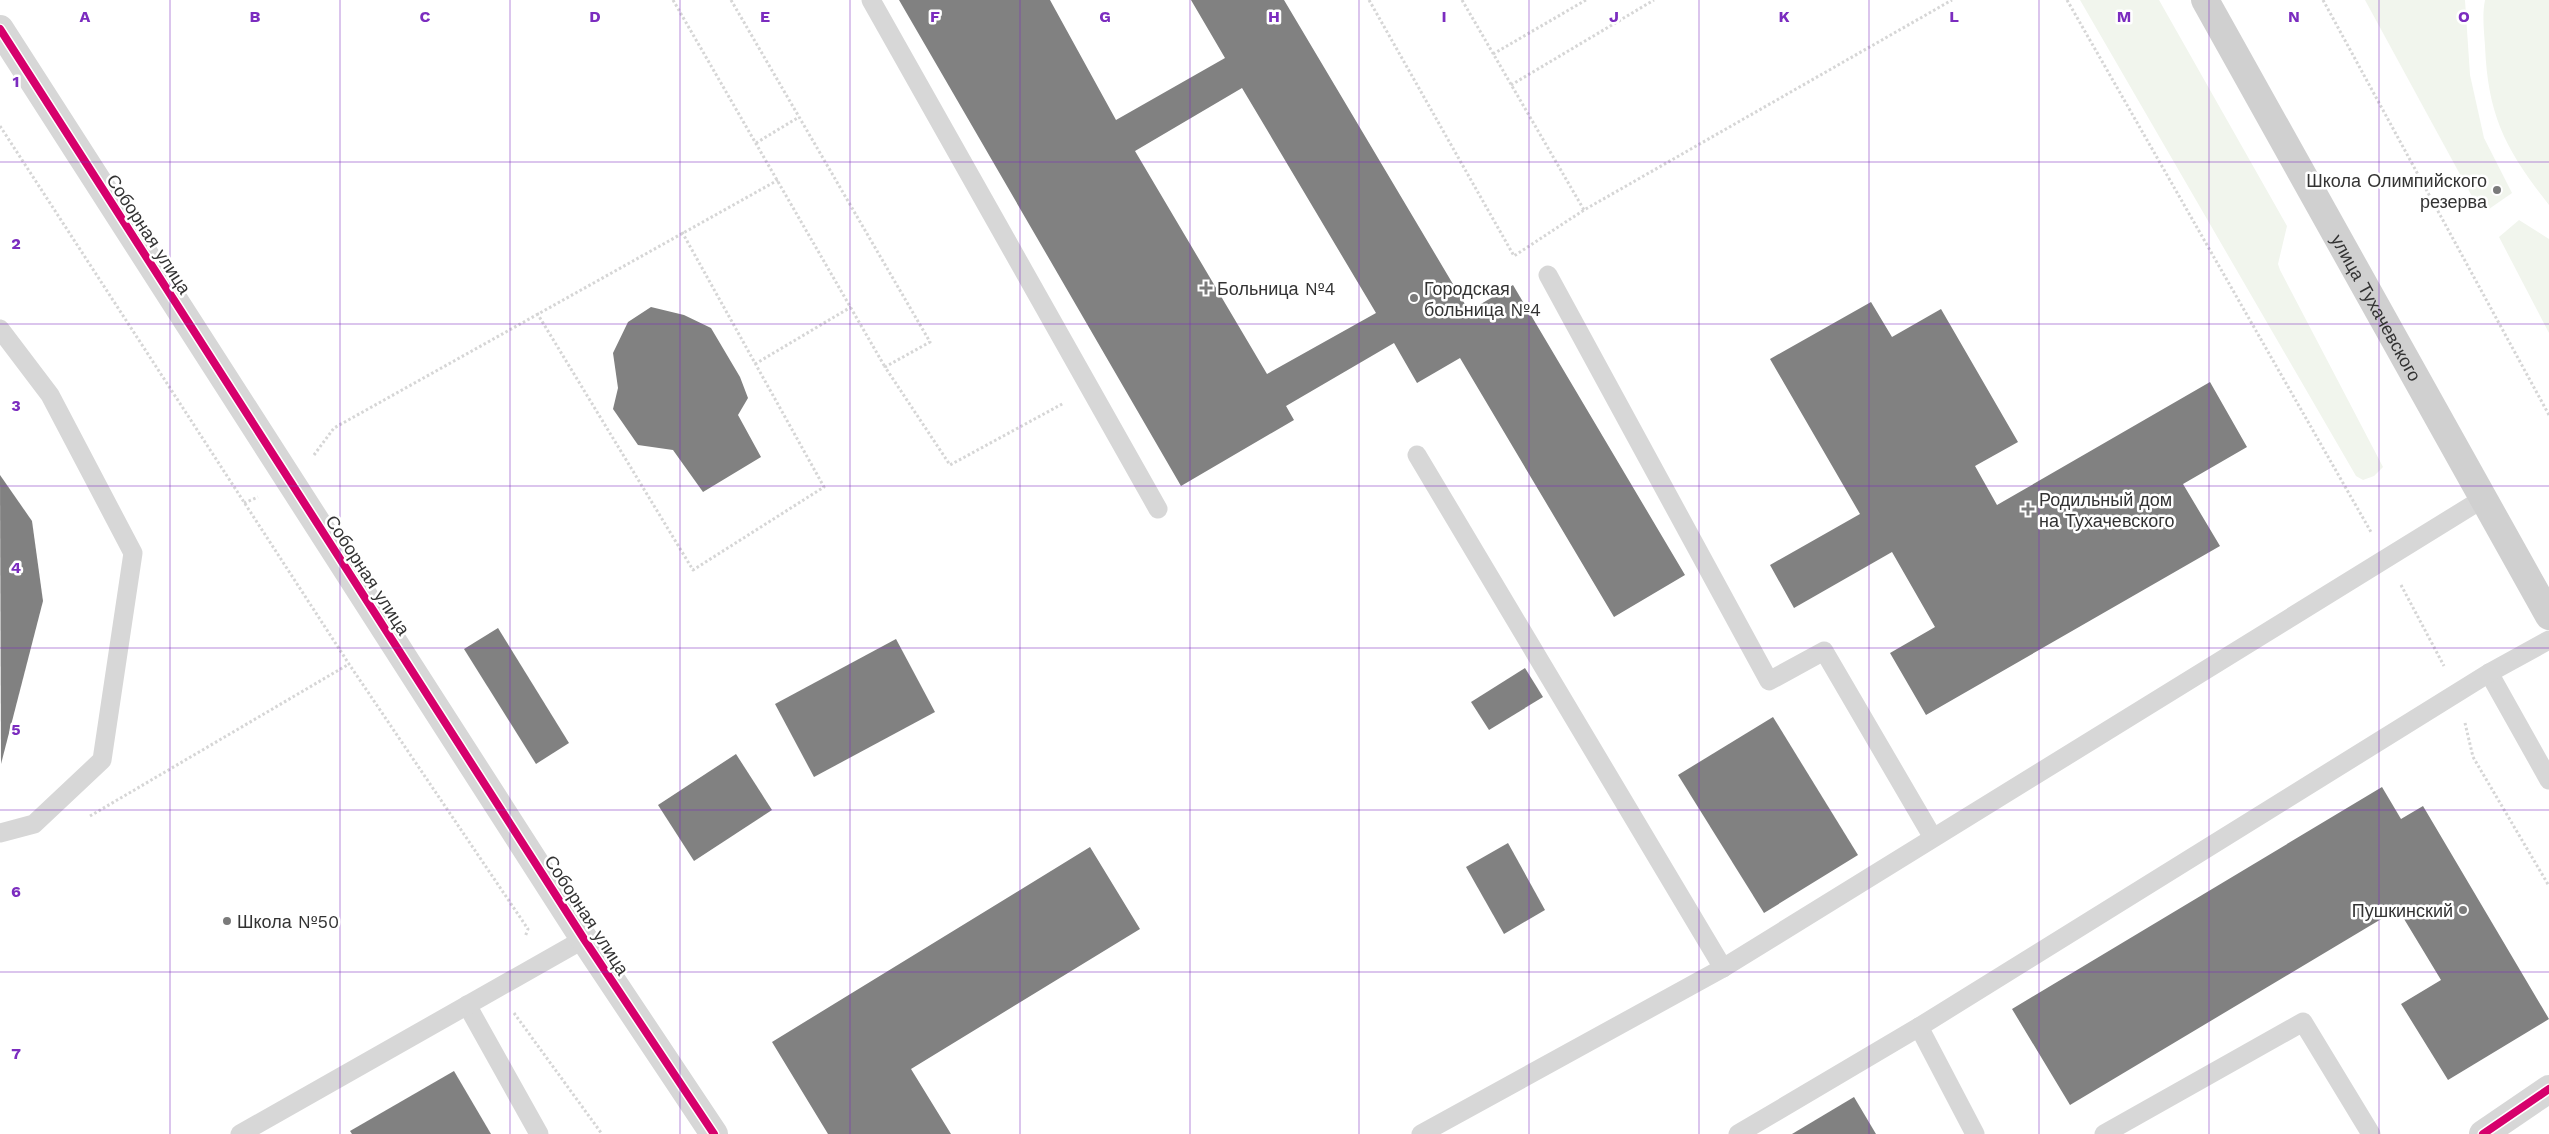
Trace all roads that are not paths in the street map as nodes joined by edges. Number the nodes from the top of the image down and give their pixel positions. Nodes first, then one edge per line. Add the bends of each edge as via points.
1 (871, 0) edge
2 (2205, 0) edge
3 (0, 29) edge
4 (1548, 275) dead end
5 (0, 329) edge
6 (1417, 454) dead end
7 (2484, 498) junction
8 (1158, 508) dead end
9 (2549, 616) edge
10 (2549, 640) edge
11 (2489, 673) junction
12 (2549, 780) edge
13 (0, 833) edge
14 (1932, 836) junction
15 (584, 939) junction
16 (1723, 968) junction
17 (467, 1005) junction
18 (1919, 1027) junction
19 (2549, 1089) edge
20 (240, 1134) edge
21 (539, 1134) edge
22 (714, 1134) edge
23 (1421, 1134) edge
24 (1738, 1134) edge
25 (1975, 1134) edge
26 (2104, 1134) edge
27 (2371, 1134) edge
28 (2483, 1134) edge

1 - 8 lane
2 - 7 main road, улица Тухачевского
3 - 15 street, Соборная улица
4 - 14 lane via 1769,681 1824,651
5 - 13 lane via 50,395 133,553 102,760 34,824
6 - 16 lane
7 - 9 main road, улица Тухачевского
7 - 14 lane
10 - 11 lane
11 - 12 lane
11 - 18 lane
14 - 16 lane
15 - 17 lane
15 - 22 street, Соборная улица
16 - 23 lane
17 - 20 lane
17 - 21 lane
18 - 24 lane
18 - 25 lane
19 - 28 street
26 - 27 lane via 2303,1022

